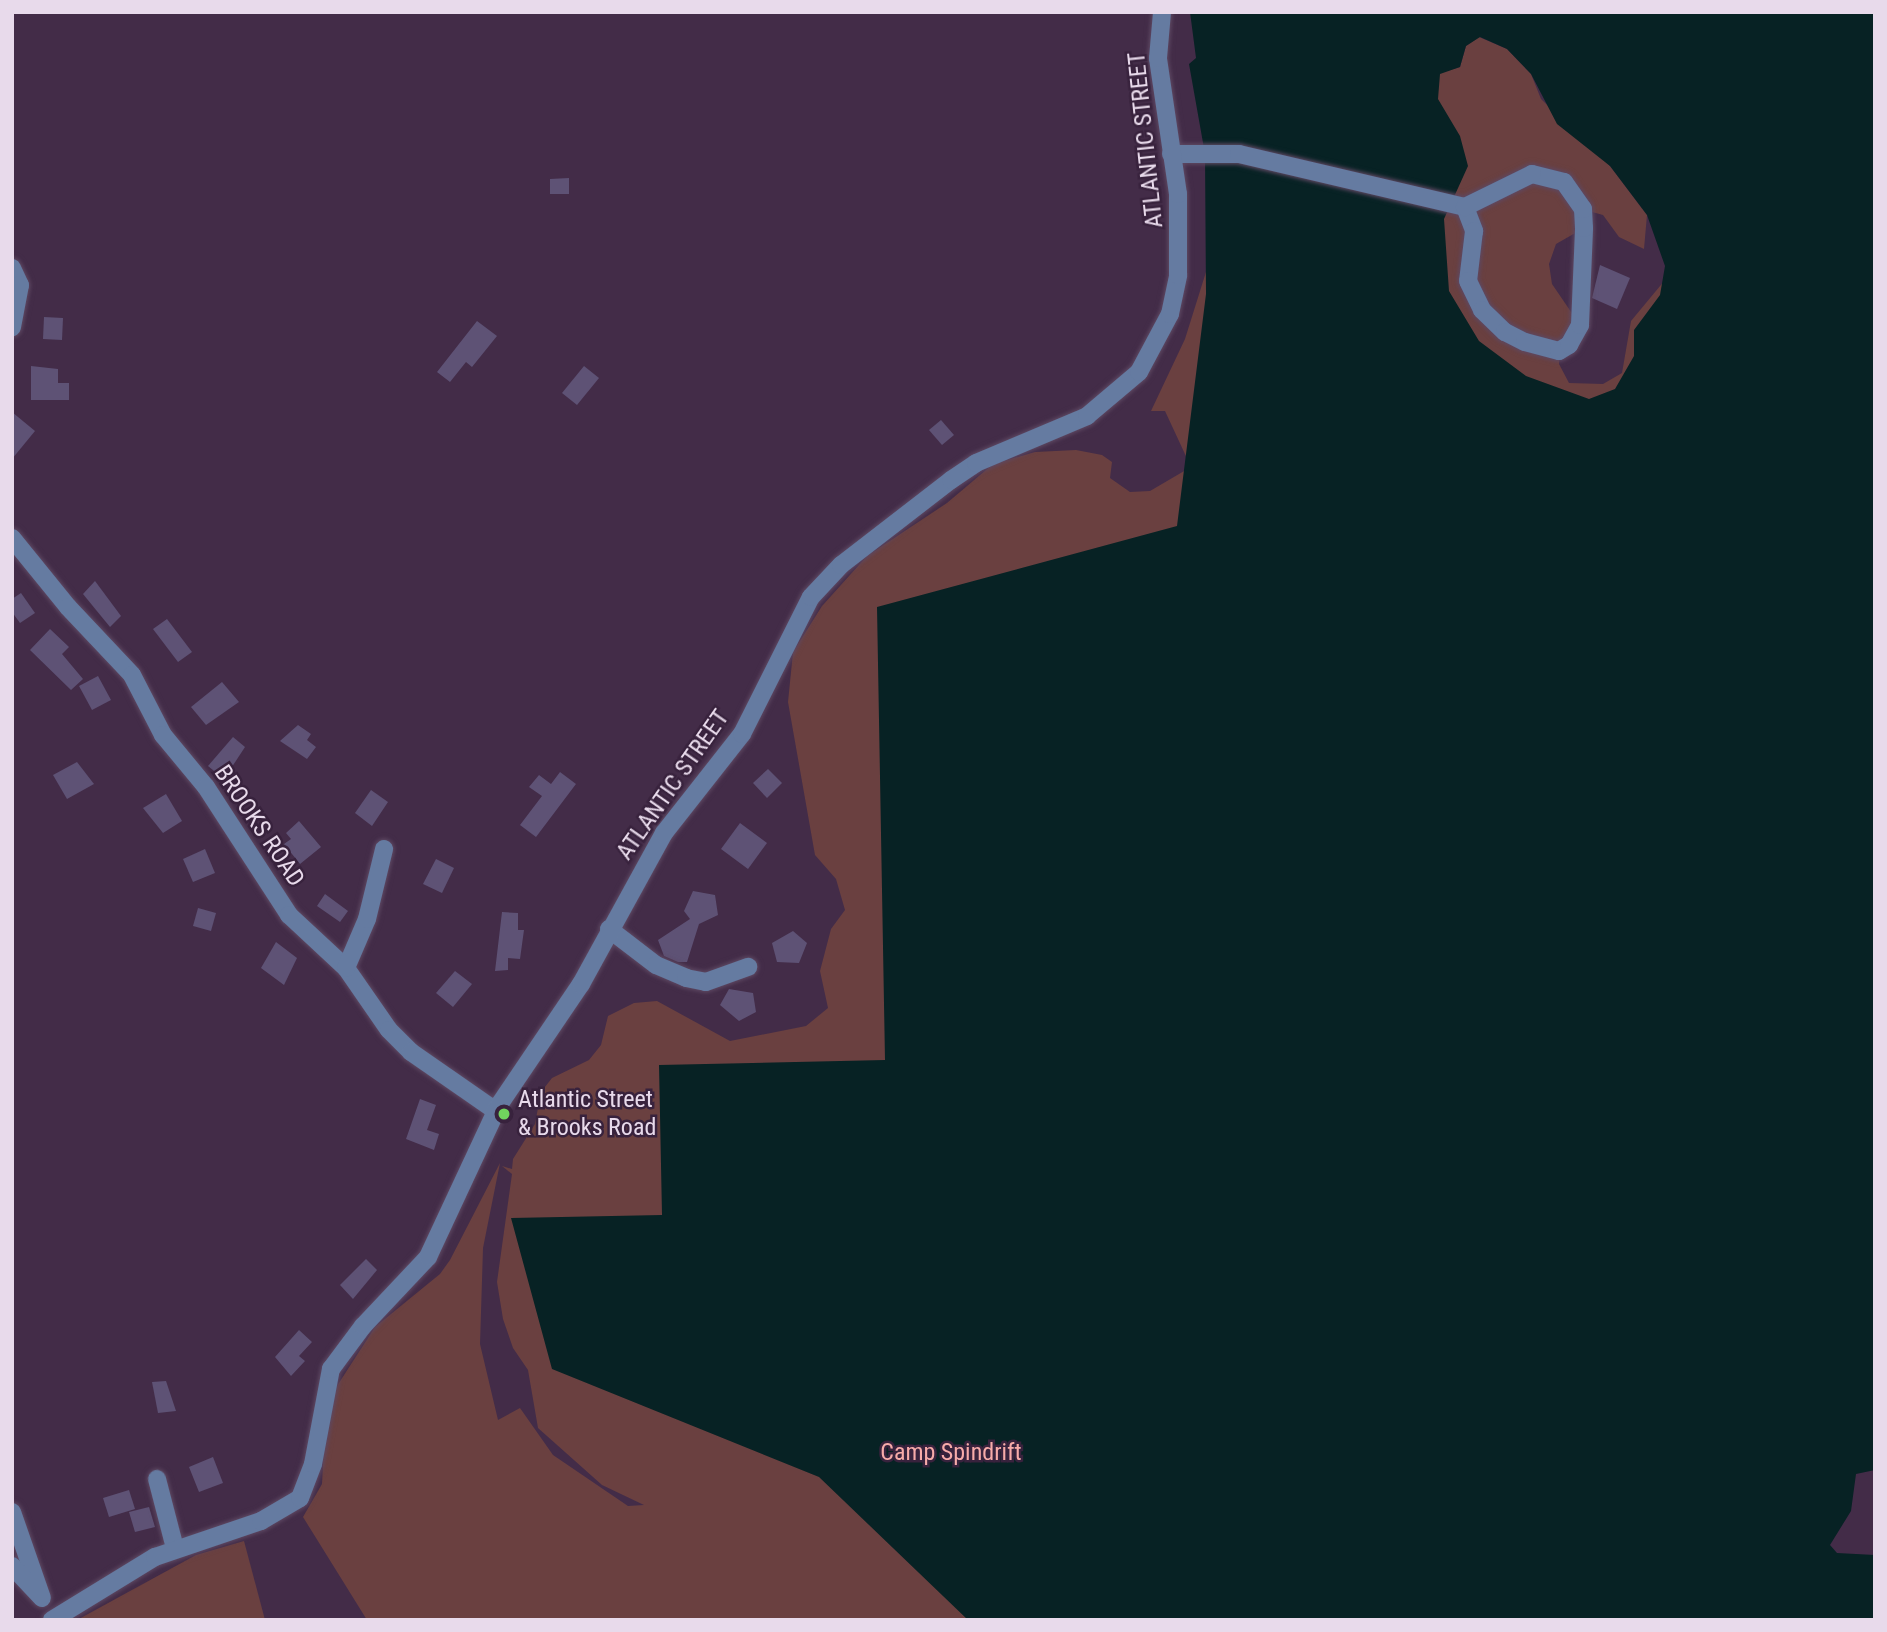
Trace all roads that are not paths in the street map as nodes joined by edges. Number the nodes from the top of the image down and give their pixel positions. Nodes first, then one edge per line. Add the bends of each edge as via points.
1 (1162, 12) edge
2 (1171, 154) junction
3 (1465, 207) junction
4 (12, 268) edge
5 (12, 327) edge
6 (12, 538) edge
7 (384, 849) dead end
8 (609, 929) junction
9 (748, 967) dead end
10 (346, 968) junction
11 (496, 1111) junction
12 (157, 1479) dead end
13 (12, 1512) edge
14 (175, 1548) junction
15 (12, 1566) edge
16 (41, 1598) junction
17 (54, 1618) edge

1 - 2 street, ATLANTIC STREET via 1158,58
2 - 3 street via 1239,154
2 - 8 street, ATLANTIC STREET via 1181,235 1178,275 1170,314 1139,372 1106,404 1066,428 968,469 841,565 796,622 742,734 664,833
3 - 3 street via 1474,231 1468,281 1482,310 1505,332 1525,342 1559,351 1569,345 1580,325 1584,228 1583,208 1564,182 1532,174
4 - 5 street via 20,285
6 - 10 street, BROOKS ROAD via 132,675 163,735 206,786 289,915
7 - 10 street via 367,919
8 - 9 street via 656,965 686,978 706,982
8 - 11 street, ATLANTIC STREET via 574,995
10 - 11 street, BROOKS ROAD via 389,1030 411,1052
11 - 14 street, ATLANTIC STREET via 428,1257 363,1326 331,1369 313,1464 300,1498 261,1521
12 - 14 street
13 - 16 street
14 - 17 street, ATLANTIC STREET via 95,1590
15 - 16 street
16 - 17 street

